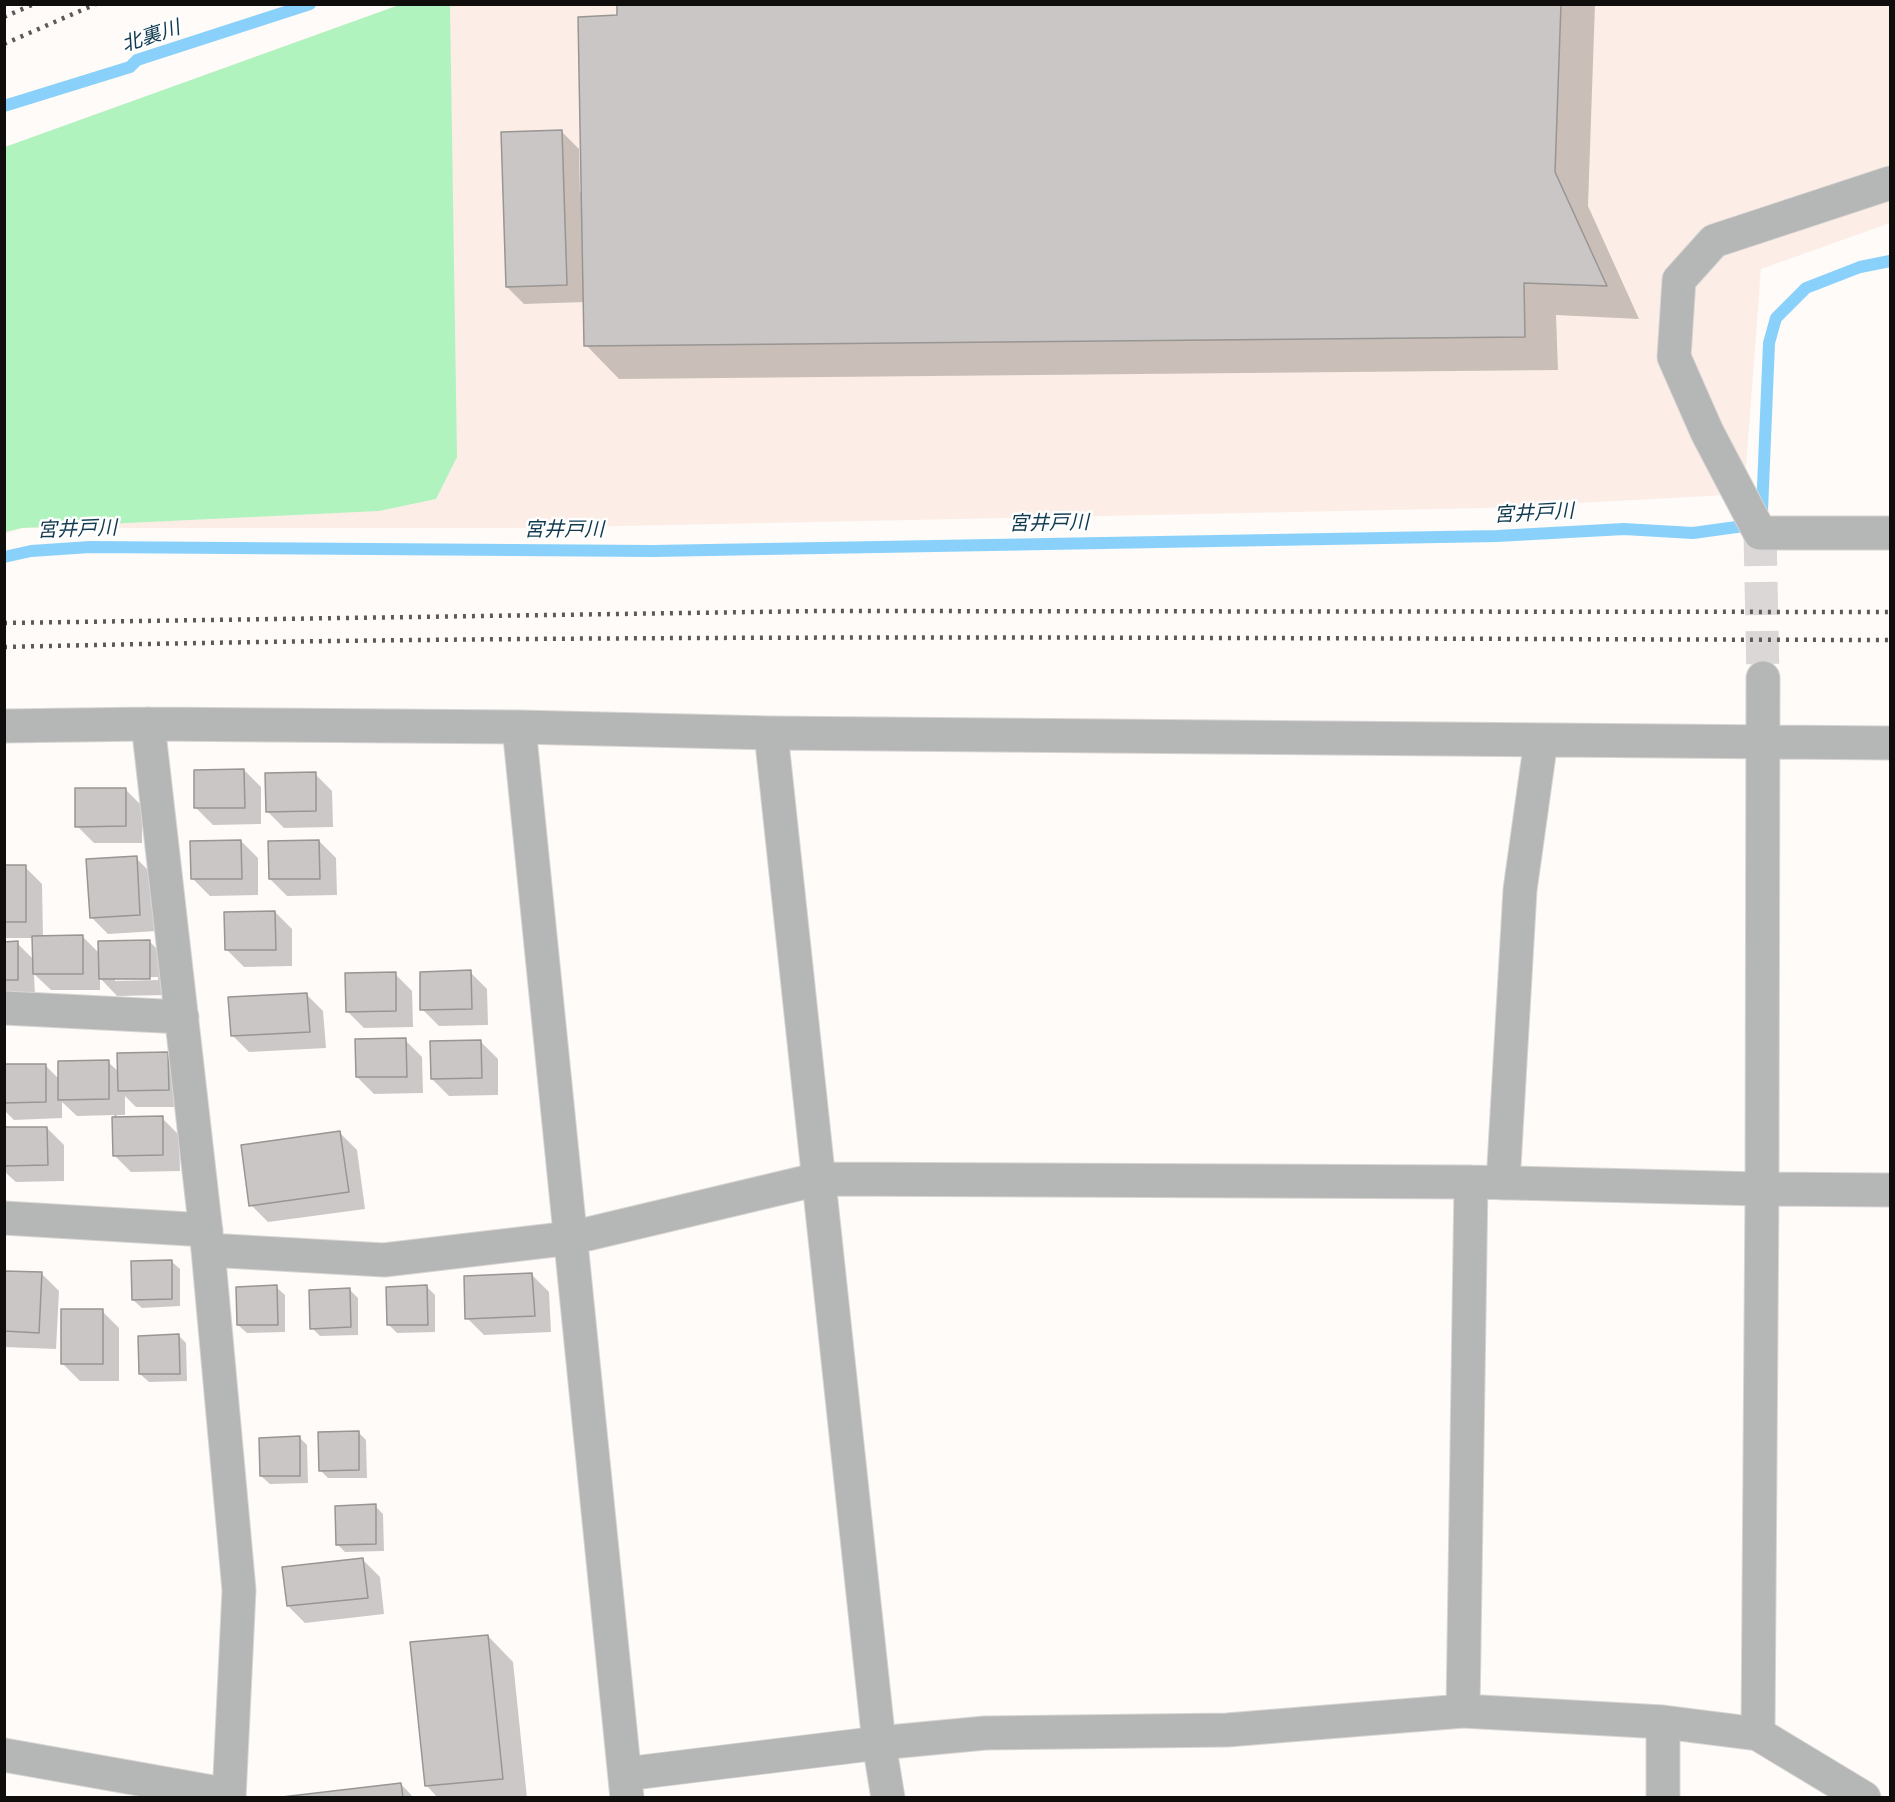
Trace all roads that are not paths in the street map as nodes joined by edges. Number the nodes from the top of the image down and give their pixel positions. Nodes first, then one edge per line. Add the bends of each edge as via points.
1 (1890, 183) edge
2 (1890, 533) edge
3 (1763, 678) tunnel mouth
4 (148, 724) junction
5 (4, 726) edge
6 (519, 727) junction
7 (771, 733) junction
8 (1541, 740) junction
9 (1761, 742) junction
10 (1890, 743) edge
11 (4, 1008) edge
12 (182, 1017) junction
13 (819, 1179) junction
14 (1471, 1182) junction
15 (1503, 1183) junction
16 (1762, 1189) junction
17 (1890, 1190) edge
18 (4, 1218) edge
19 (571, 1238) junction
20 (207, 1240) junction
21 (1463, 1711) junction
22 (1663, 1722) junction
23 (1758, 1734) junction
24 (879, 1743) junction
25 (4, 1755) edge
26 (626, 1786) edge
27 (229, 1796) edge
28 (888, 1797) edge
29 (1663, 1797) edge
30 (1864, 1797) edge

1 - 2 street via 1714,241 1679,280 1674,357 1707,432 1760,533
3 - 9 street
4 - 5 street
4 - 6 street
4 - 12 street
6 - 7 street
6 - 19 street
7 - 8 street
7 - 13 street
8 - 9 street
8 - 15 street via 1520,890
9 - 10 street
9 - 16 street
11 - 12 street
12 - 20 street
13 - 14 street
13 - 19 street
13 - 24 street
14 - 15 street
14 - 21 street
15 - 16 street
16 - 17 street
16 - 23 street
18 - 20 street
19 - 20 street via 384,1260
19 - 26 street
20 - 27 street via 239,1590
21 - 22 street
21 - 24 street via 1227,1730 985,1734
22 - 23 street
22 - 29 street
23 - 30 street
24 - 26 street
24 - 28 street
25 - 27 street

